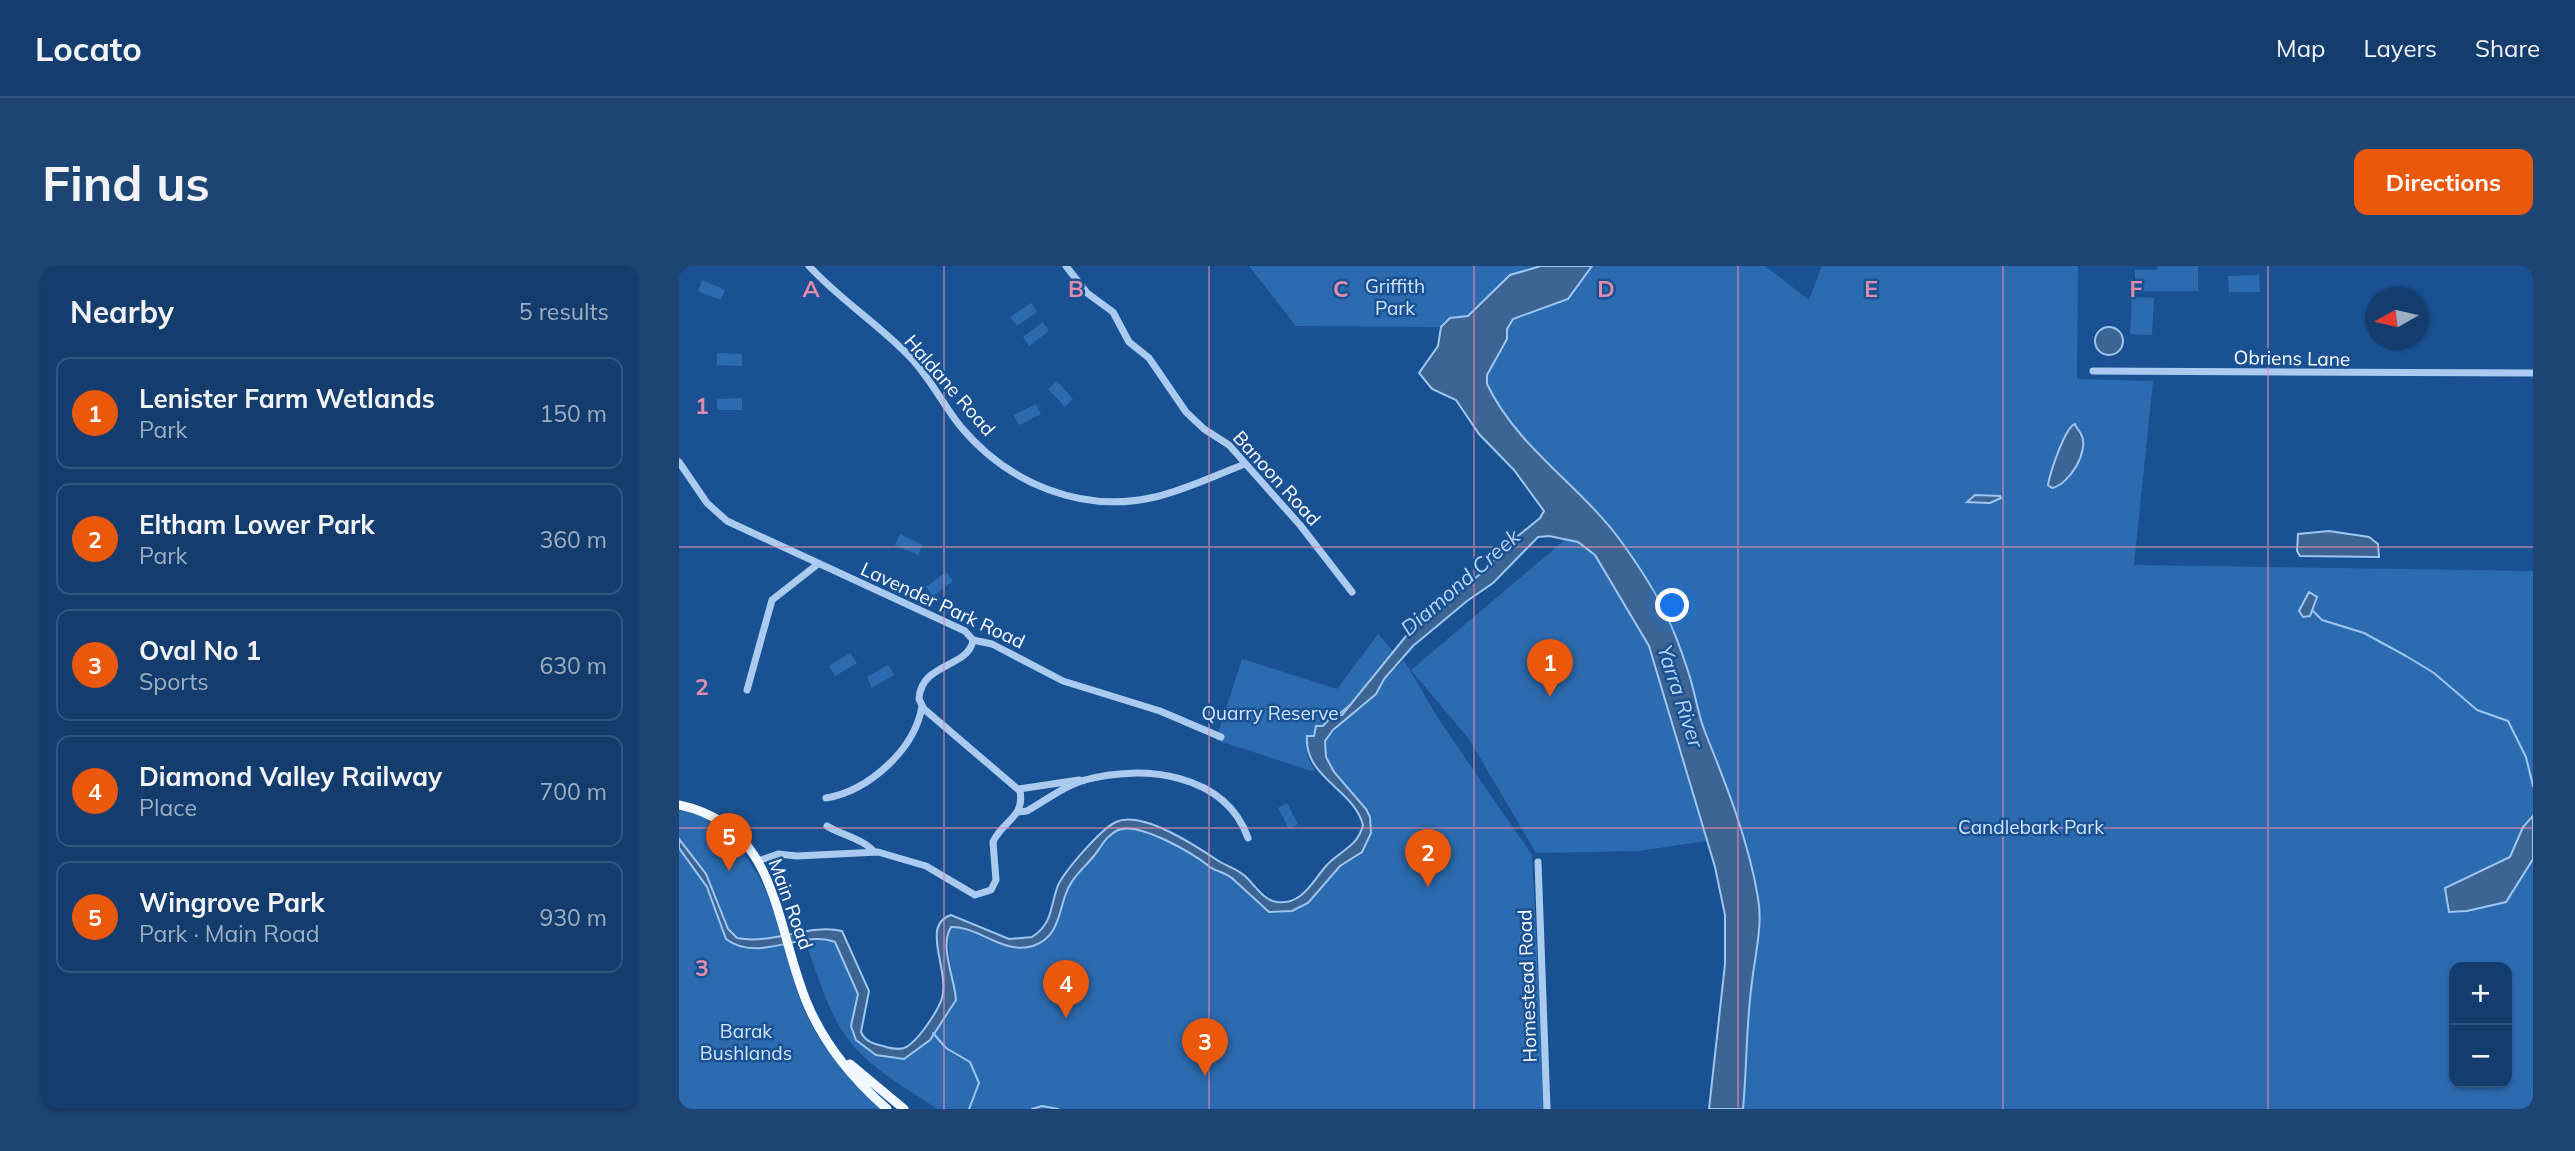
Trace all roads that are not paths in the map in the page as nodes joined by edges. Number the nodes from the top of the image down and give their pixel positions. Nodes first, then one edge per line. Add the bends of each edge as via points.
1 (809, 266) edge
2 (1066, 266) edge
3 (2093, 371) dead end
4 (2533, 373) edge
5 (679, 462) edge
6 (1245, 464) junction
7 (818, 564) junction
8 (1352, 592) dead end
9 (973, 640) junction
10 (747, 690) dead end
11 (923, 707) junction
12 (1221, 737) dead end
13 (1084, 780) junction
14 (1019, 789) junction
15 (825, 798) dead end
16 (679, 805) edge
17 (1019, 812) junction
18 (827, 826) dead end
19 (1248, 838) dead end
20 (874, 852) junction
21 (758, 862) junction
22 (1538, 862) dead end
23 (833, 1049) junction
24 (887, 1109) edge
25 (904, 1109) edge
26 (1547, 1109) edge

1 - 6 street, Haldane Road via 828,288 911,358 961,426 986,451 1055,494 1130,502 1157,497
2 - 6 street, Banoon Road via 1087,293 1113,312 1129,342 1149,358 1186,412 1224,440
3 - 4 street, Obriens Lane
5 - 7 street, Lavender Park Road via 717,514
6 - 8 street, Banoon Road
7 - 9 street, Lavender Park Road via 965,631
7 - 10 street via 772,600
9 - 11 street via 966,653 928,676 920,692
9 - 12 street, Lavender Park Road via 992,644 1063,681 1160,711
11 - 14 street
11 - 15 street via 915,730 885,766 855,790
13 - 14 street
13 - 17 street
13 - 19 street via 1163,773 1212,791 1244,827
14 - 17 street
16 - 21 main road, Main Road via 720,820 738,834
17 - 20 street via 994,838 995,884 984,894 971,893 923,865
18 - 20 street via 865,843
20 - 21 street via 778,854
21 - 23 main road, Main Road via 812,1014
22 - 26 street, Homestead Road
23 - 24 main road, Main Road
23 - 25 main road, Main Road

